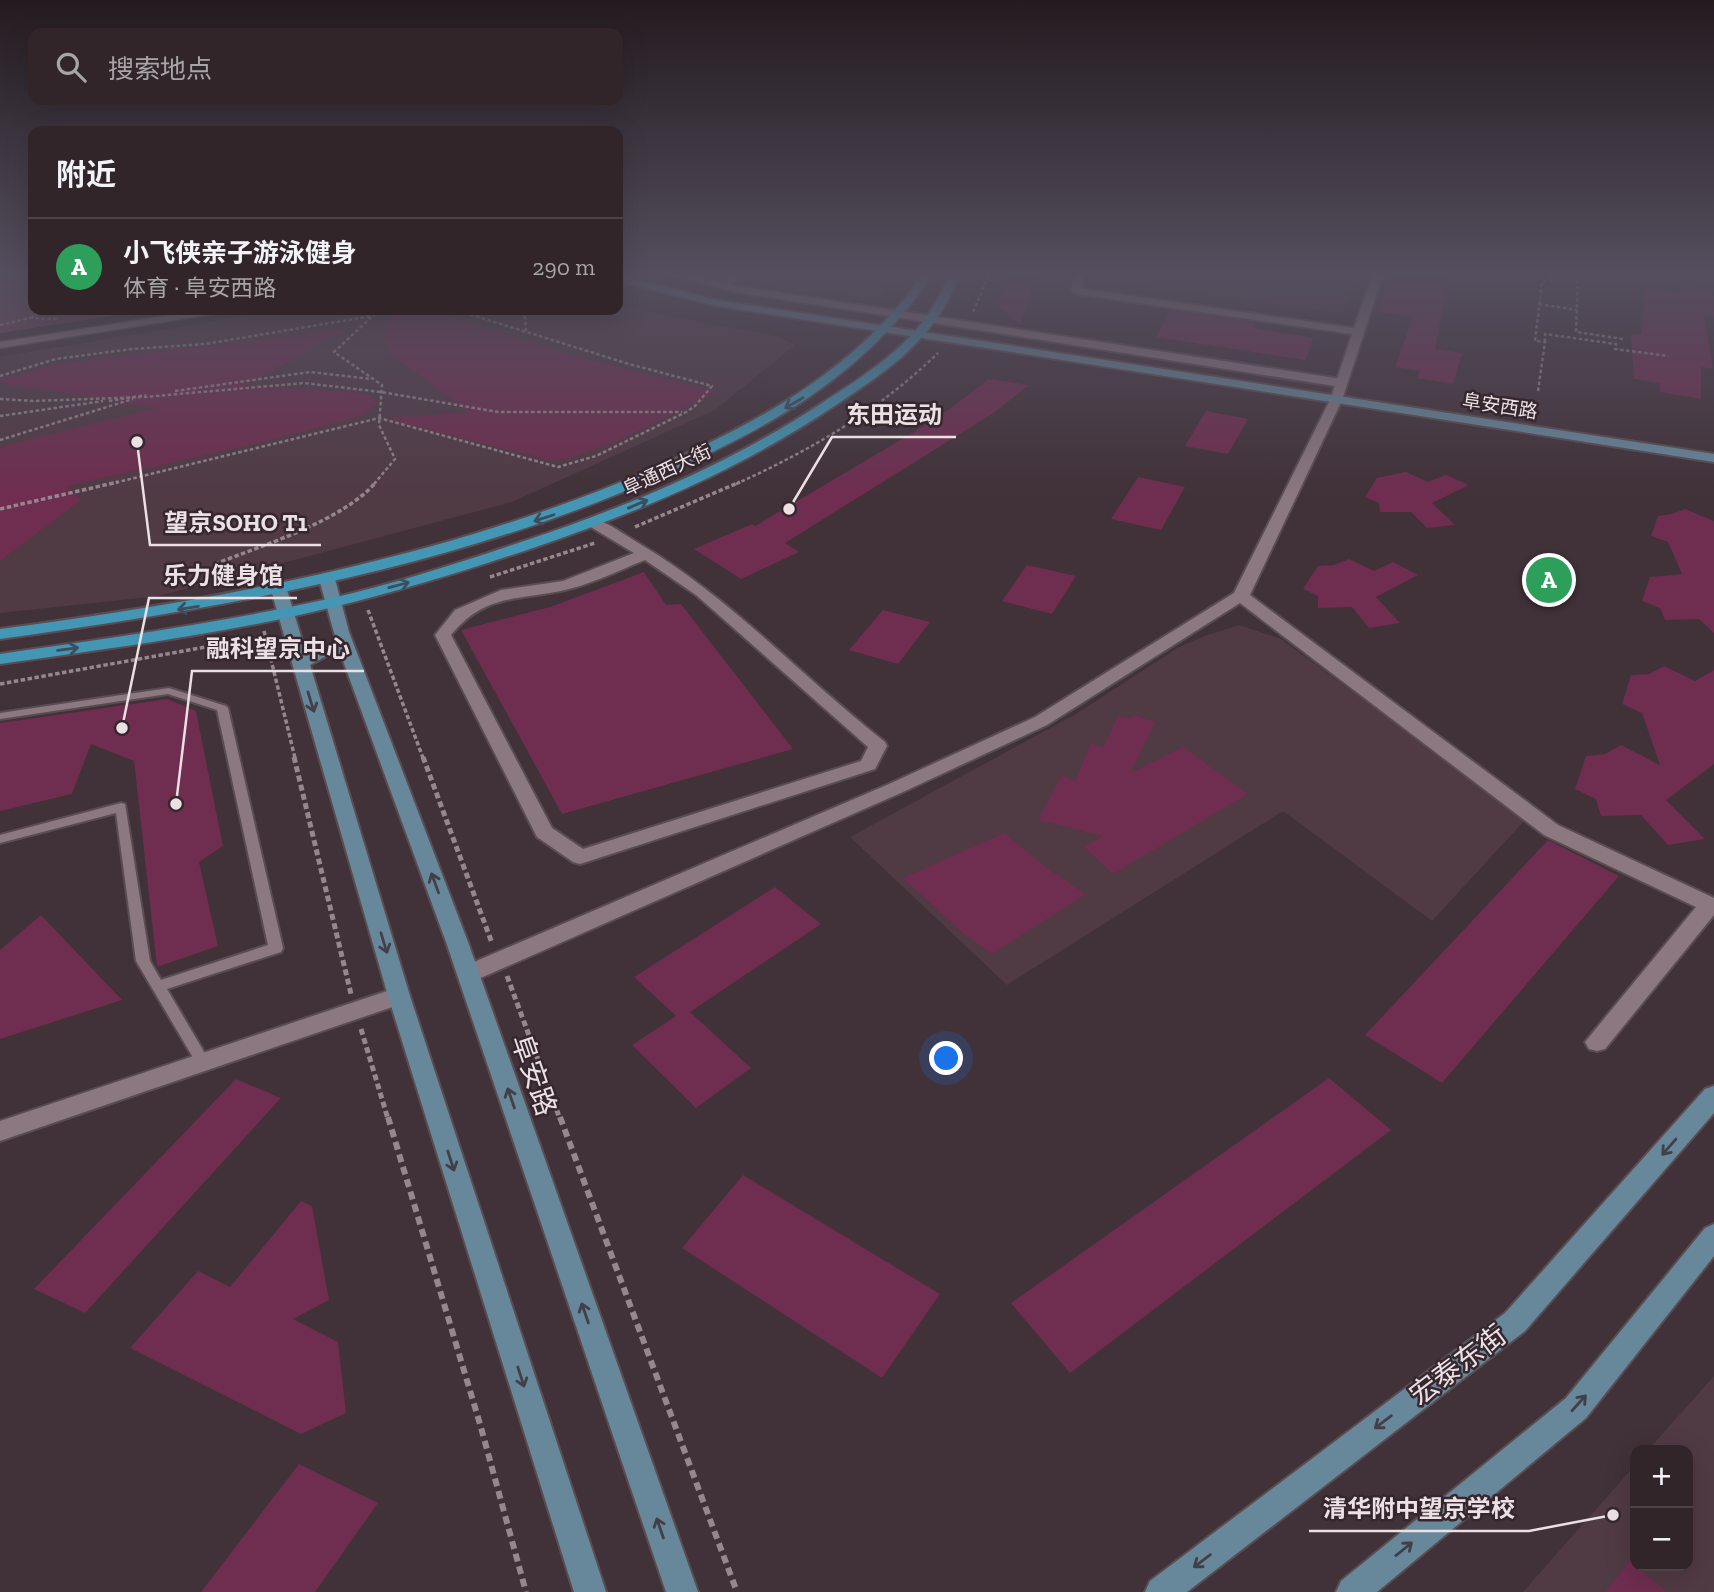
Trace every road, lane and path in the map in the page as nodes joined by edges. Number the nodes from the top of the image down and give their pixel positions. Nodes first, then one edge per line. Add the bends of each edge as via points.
1 (142, 348) edge
2 (338, 348) edge
3 (580, 348) edge
4 (861, 348) edge
5 (903, 348) edge
6 (1074, 348) edge
7 (1074, 348) edge
8 (1353, 348) edge
9 (1544, 348) edge
10 (1615, 348) edge
11 (1668, 356) dead end
12 (0, 376) edge
13 (373, 380) junction
14 (1338, 390) junction
15 (1538, 391) dead end
16 (381, 392) junction
17 (147, 395) junction
18 (139, 397) junction
19 (0, 399) edge
20 (686, 412) junction
21 (0, 416) edge
22 (379, 418) junction
23 (0, 440) edge
24 (1714, 447) edge
25 (1714, 458) edge
26 (0, 509) edge
27 (594, 523) junction
28 (644, 555) junction
29 (226, 588) dead end
30 (330, 591) junction
31 (361, 595) junction
32 (1241, 596) junction
33 (285, 611) junction
34 (261, 617) junction
35 (0, 634) edge
36 (265, 636) junction
37 (349, 654) junction
38 (0, 659) edge
39 (300, 663) junction
40 (0, 684) edge
41 (0, 716) edge
42 (0, 839) edge
43 (1712, 906) edge
44 (500, 959) junction
45 (468, 974) junction
46 (158, 986) junction
47 (398, 996) junction
48 (355, 1009) junction
49 (1597, 1042) dead end
50 (203, 1062) junction
51 (1714, 1096) edge
52 (0, 1131) edge
53 (1714, 1236) edge
54 (526, 1592) edge
55 (590, 1592) edge
56 (682, 1592) edge
57 (737, 1592) edge
58 (1161, 1592) edge
59 (1352, 1592) edge

1 - 12 path via 56,359
2 - 13 path via 334,352
3 - 20 path via 712,386
4 -> 30 main road, 阜通西大街 via 804,398 655,474 585,505 395,563
27 -> 5 main road, 阜通西大街 via 782,435
6 - 14 main road, 阜安西路
7 - 14 street
8 - 14 street
9 - 15 path
10 - 11 path
13 - 16 path via 382,385
13 - 17 path via 310,372
14 - 24 main road, 阜安西路
14 - 25 main road, 阜安西路
14 - 32 street
16 - 18 path via 304,383
16 - 20 path via 498,412
16 - 22 path
17 - 18 path
17 - 21 path, bridge
18 - 19 path
18 - 23 path
20 - 22 path via 596,456 558,467
22 - 26 path
22 - 29 path via 395,459 365,495 303,530 215,564
27 - 28 street
31 -> 27 main road, 阜通西大街
28 - 28 street via 700,590 832,711 878,746 868,765 580,857 544,832 443,635 461,613 507,593 566,585
30 - 31 main road, 阜通西大街
30 - 33 main road
30 - 33 main road
30 - 37 main road, 阜安路
31 - 44 path
32 - 43 street via 1551,830
32 - 44 street via 1041,721
33 - 34 main road
33 -> 35 main road via 186,608
33 - 36 path
33 - 39 main road
34 - 36 path
38 -> 34 main road
36 - 40 path
36 - 48 path
37 - 39 main road via 326,650
45 -> 37 main road, 阜安路
39 -> 47 main road
41 - 46 lane via 169,691 222,708 276,948
42 - 46 lane via 121,807 143,961
43 - 49 street
44 - 45 street
44 - 57 path
56 -> 45 main road, 阜安路
46 - 50 lane
47 - 48 street
47 -> 55 main road
48 - 50 street
48 - 54 path
50 - 52 street
51 -> 58 main road, 宏泰东街 via 1515,1322
59 -> 53 main road via 1576,1408

